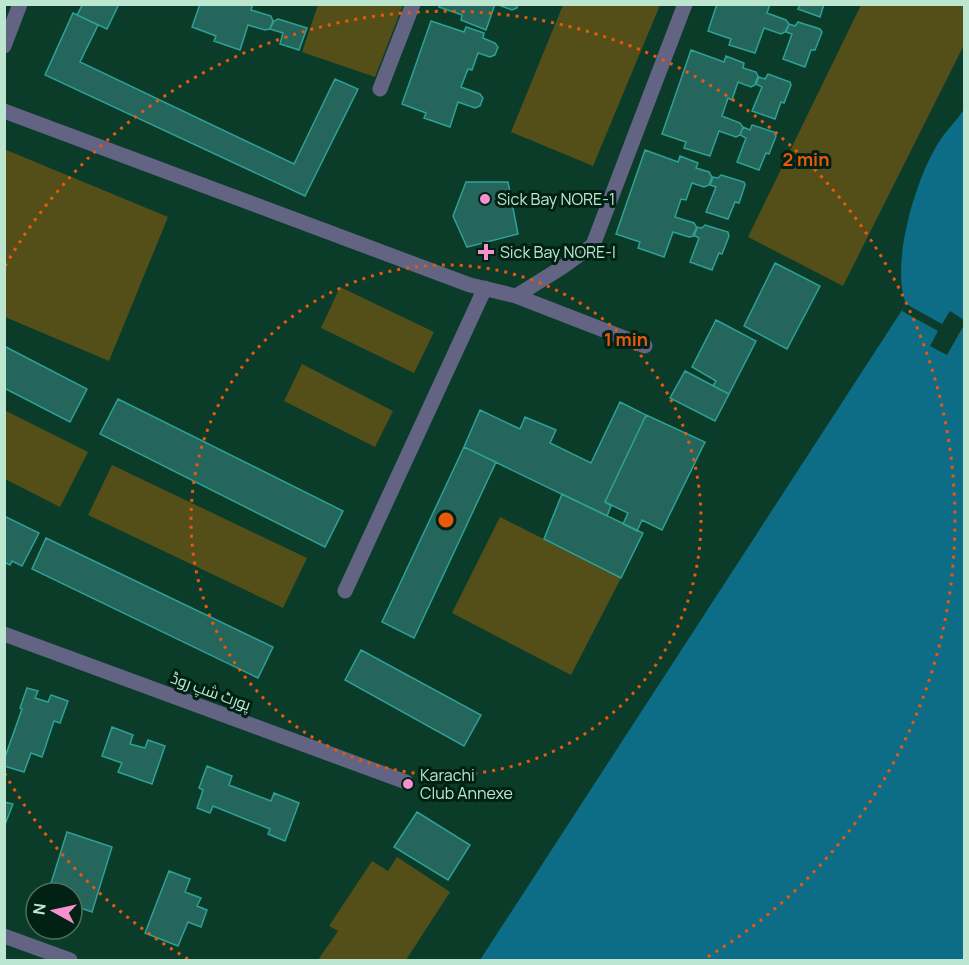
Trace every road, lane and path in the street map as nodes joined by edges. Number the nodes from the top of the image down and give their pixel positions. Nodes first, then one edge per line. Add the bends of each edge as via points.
1 (20, 4) edge
2 (412, 4) edge
3 (686, 4) edge
4 (4, 46) edge
5 (380, 89) dead end
6 (4, 111) edge
7 (485, 288) junction
8 (516, 296) junction
9 (645, 346) dead end
10 (345, 591) dead end
11 (5, 634) edge
12 (406, 782) dead end
13 (4, 936) edge
14 (70, 960) edge

1 - 4 street
2 - 5 street
3 - 8 street via 593,245
6 - 7 street
7 - 8 street
7 - 10 street
8 - 9 street
11 - 12 street, پورٹ شپ روڈ
13 - 14 street

